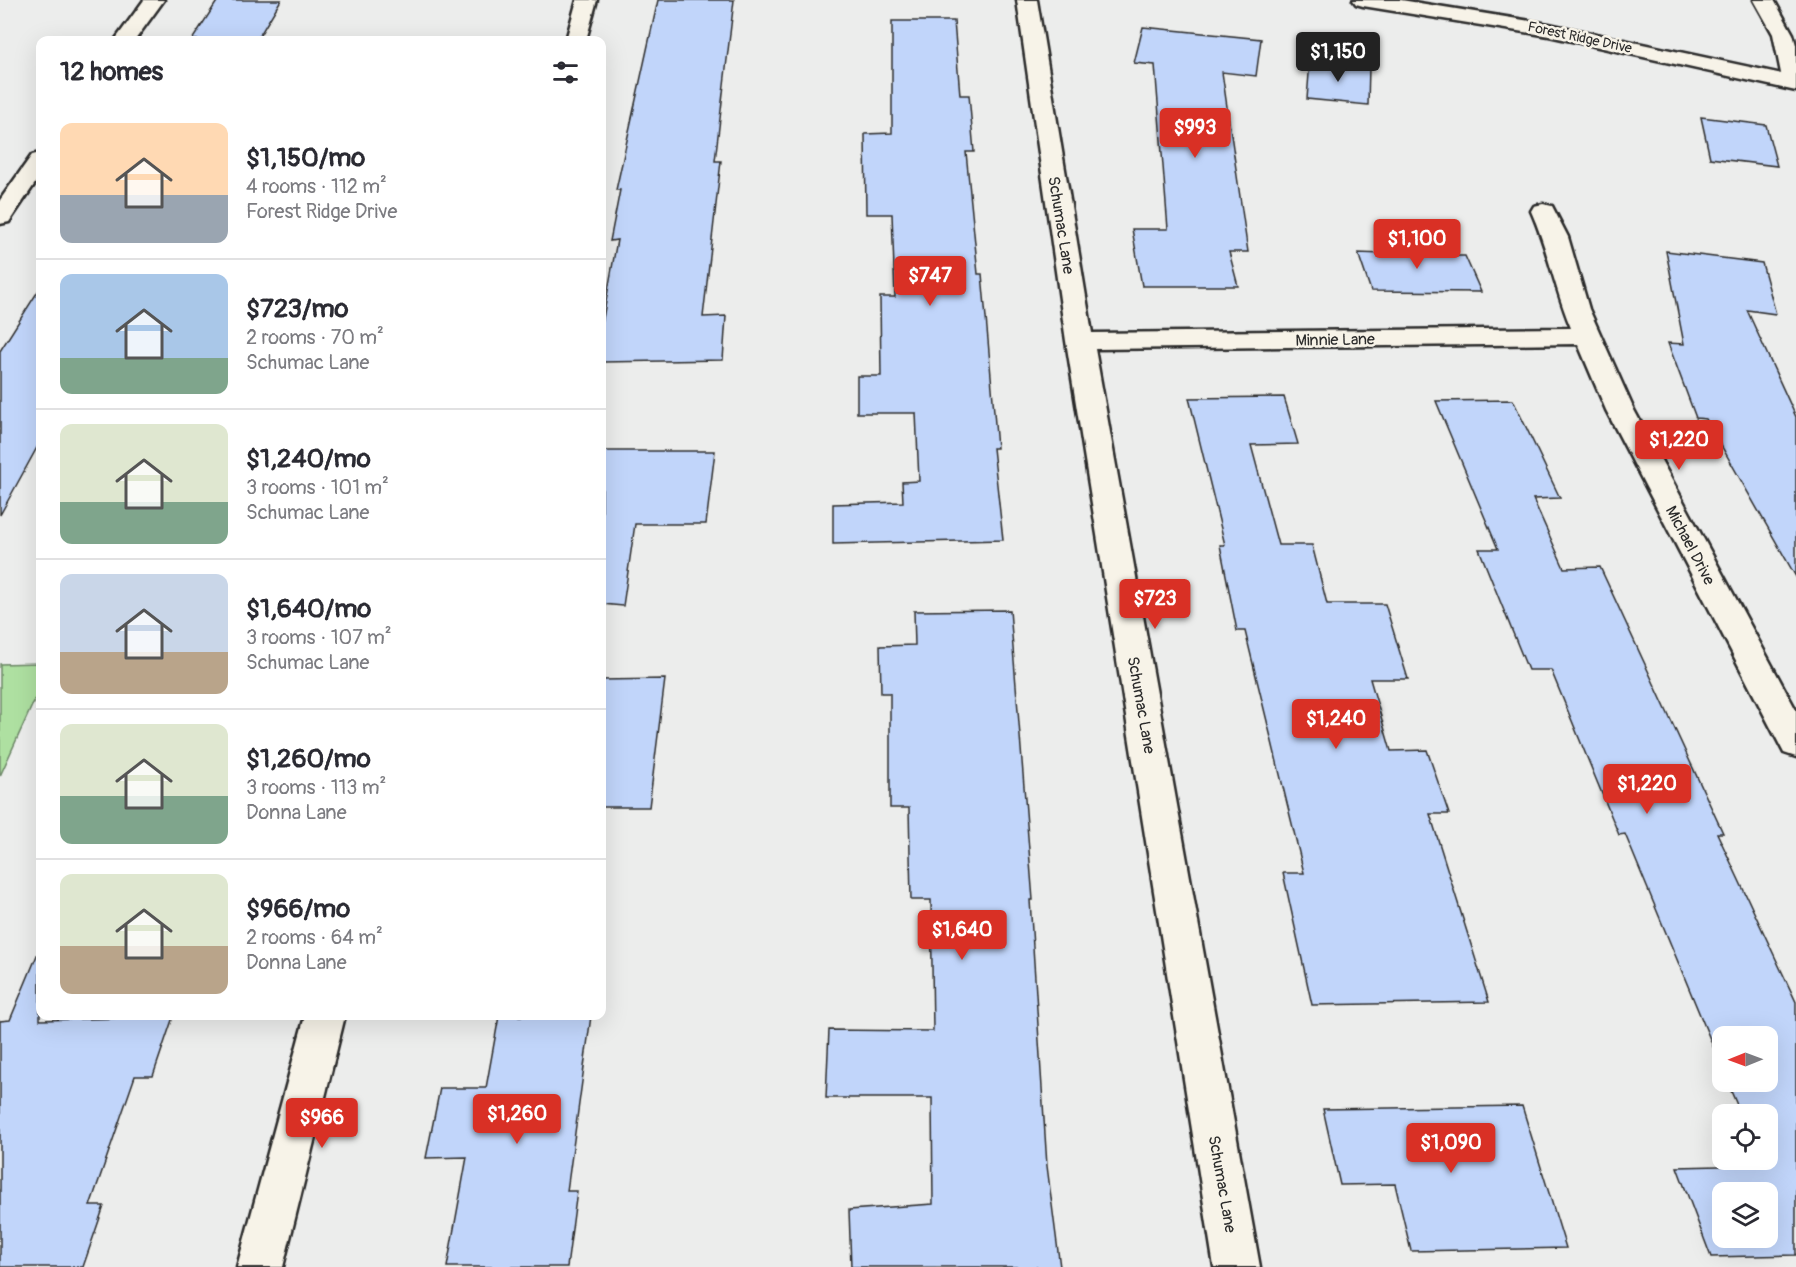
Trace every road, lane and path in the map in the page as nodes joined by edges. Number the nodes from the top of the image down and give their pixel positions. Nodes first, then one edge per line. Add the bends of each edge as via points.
1 (154, 0) edge
2 (587, 0) edge
3 (1027, 0) edge
4 (1764, 0) edge
5 (1372, 1) edge
6 (128, 36) edge
7 (577, 36) edge
8 (1795, 83) edge
9 (36, 166) edge
10 (1543, 211) dead end
11 (0, 217) edge
12 (1589, 336) junction
13 (1080, 341) junction
14 (1791, 725) edge
15 (324, 1020) edge
16 (260, 1267) edge
17 (1237, 1267) edge

1 - 6 street
2 - 7 street
3 - 13 street, Schumac Lane
4 - 8 street via 1783,34
5 - 8 street, Forest Ridge Drive via 1550,30
9 - 11 street
10 - 12 street, Michael Drive
12 - 13 street, Minnie Lane
12 - 14 street, Michael Drive via 1620,410
13 - 17 street, Schumac Lane
15 - 16 street

